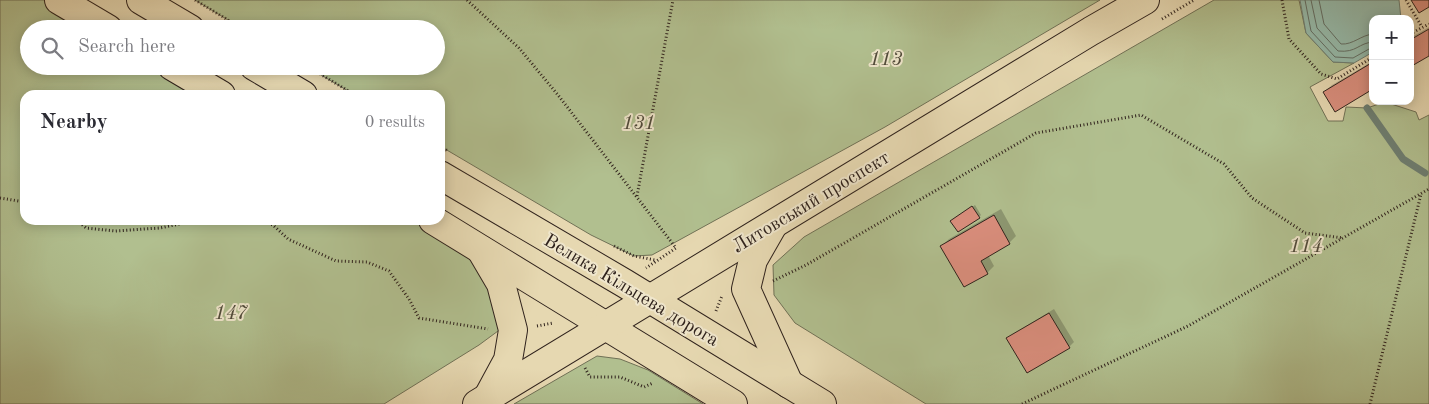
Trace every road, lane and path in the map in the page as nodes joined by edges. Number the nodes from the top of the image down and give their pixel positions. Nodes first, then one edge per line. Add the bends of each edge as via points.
1 (59, 0) edge
2 (141, 0) edge
3 (195, 0) edge
4 (467, 0) edge
5 (673, 0) edge
6 (1145, 0) edge
7 (1282, 0) edge
8 (1406, 0) edge
9 (93, 20) edge
10 (175, 20) edge
11 (228, 20) edge
12 (1429, 24) edge
13 (1422, 27) junction
14 (1414, 32) edge
15 (1370, 60) edge
16 (187, 75) edge
17 (283, 75) edge
18 (309, 83) edge
19 (213, 90) edge
20 (336, 90) edge
21 (445, 178) edge
22 (1429, 189) edge
23 (1421, 194) junction
24 (637, 196) junction
25 (0, 198) edge
26 (20, 201) edge
27 (774, 223) junction
28 (83, 225) edge
29 (175, 225) edge
30 (273, 225) edge
31 (442, 225) edge
32 (1343, 238) junction
33 (478, 246) junction
34 (676, 248) dead end
35 (634, 256) dead end
36 (656, 260) dead end
37 (771, 282) dead end
38 (649, 299) junction
39 (606, 325) junction
40 (490, 329) dead end
41 (590, 377) dead end
42 (789, 384) junction
43 (644, 387) dead end
44 (483, 401) edge
45 (733, 404) edge
46 (822, 404) edge
47 (1022, 404) edge
48 (1370, 404) edge

1 - 9 main road
2 - 10 main road
3 - 11 path
4 - 24 path via 519,48
5 - 24 path
6 - 27 main road, Литовський проспект
7 - 15 path via 1289,39 1321,74 1337,79
8 - 13 path
12 - 13 path
13 - 14 path
16 - 19 main road
17 - 18 main road
18 - 20 path
21 - 38 main road, Велика Кільцева дорога
22 - 23 path
23 - 32 path
23 - 48 path
24 - 34 path
25 - 26 path
27 - 38 main road, Литовський проспект
27 - 42 main road via 753,260 746,289
28 - 29 path via 115,231
30 - 40 path via 288,239 336,261 366,262 389,271 419,318
31 - 33 main road
32 - 37 path via 1305,233 1252,198 1224,164 1141,116 1036,133
32 - 47 path via 1188,326
33 - 39 main road
33 - 44 main road via 500,284 513,330 508,360
35 - 36 path
38 - 39 main road, Литовський проспект
38 - 42 main road, Велика Кільцева дорога
39 - 44 main road, Литовський проспект
39 - 45 main road
41 - 43 path via 620,377
42 - 46 main road, Велика Кільцева дорога

